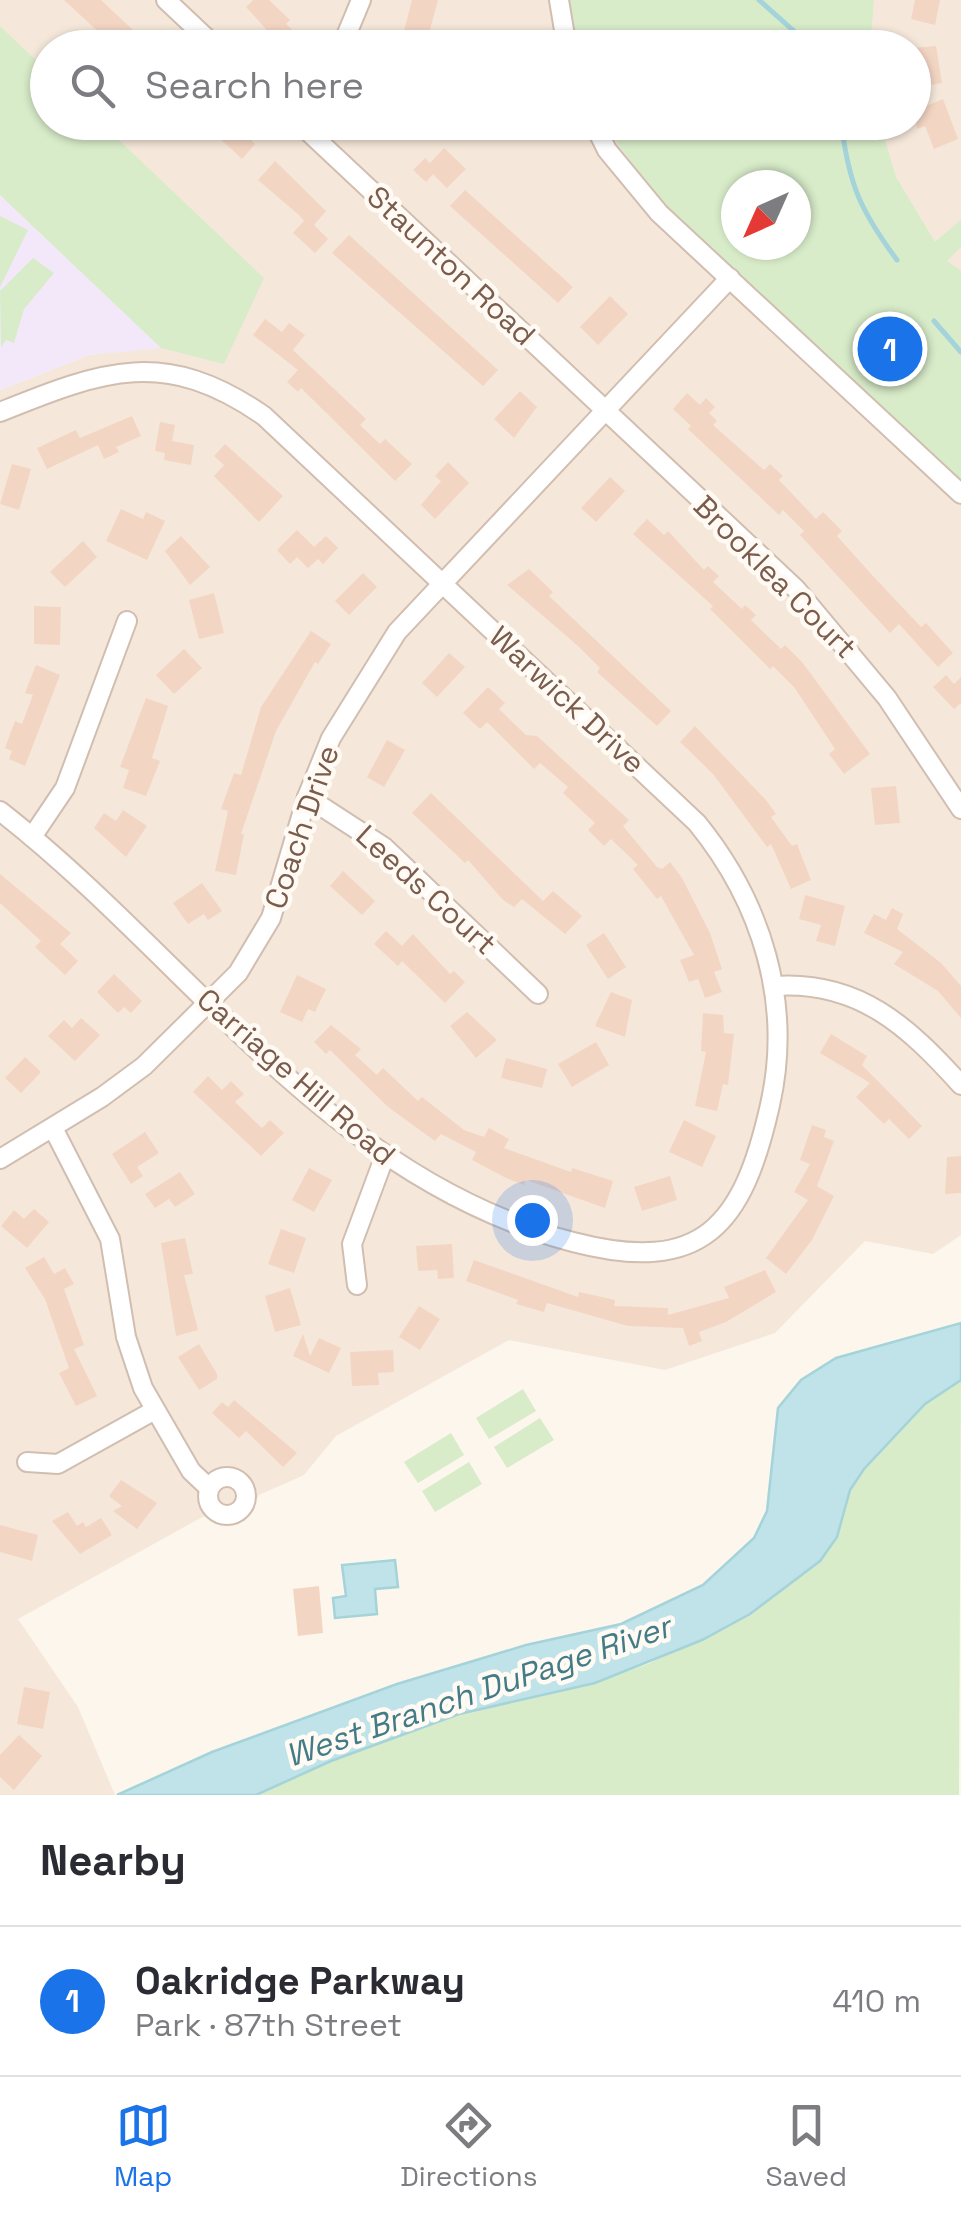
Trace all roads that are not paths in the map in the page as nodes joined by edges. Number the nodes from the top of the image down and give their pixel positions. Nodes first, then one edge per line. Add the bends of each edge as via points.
1 (166, 0) edge
2 (361, 0) edge
3 (559, 0) edge
4 (198, 30) edge
5 (348, 30) edge
6 (564, 30) edge
7 (317, 140) edge
8 (603, 140) edge
9 (730, 278) junction
10 (604, 410) junction
11 (0, 412) edge
12 (961, 494) edge
13 (442, 583) junction
14 (127, 621) dead end
15 (307, 797) junction
16 (961, 809) edge
17 (0, 811) edge
18 (32, 837) junction
19 (774, 986) junction
20 (538, 994) dead end
21 (211, 1003) junction
22 (961, 1085) edge
23 (53, 1128) junction
24 (384, 1158) junction
25 (0, 1159) edge
26 (642, 1253) joint
27 (358, 1285) dead end
28 (155, 1410) junction
29 (27, 1462) dead end
30 (209, 1488) dead end

1 - 4 street
2 - 5 street
3 - 6 street
7 - 10 street, Staunton Road
8 - 9 street via 644,197
9 - 10 street, Coach Drive
9 - 12 street
10 - 13 street, Coach Drive
10 - 16 street, Brooklea Court via 831,628
11 - 13 street, Warwick Drive via 116,372 200,379 264,416
13 - 15 street, Coach Drive via 369,672
13 - 19 street, Warwick Drive via 697,823 753,912
14 - 18 street via 65,788
15 - 20 street, Leeds Court via 384,847
15 - 21 street, Coach Drive via 271,918
17 - 18 street, Carriage Hill Road
18 - 21 street, Carriage Hill Road
19 - 22 street via 828,988 864,999 915,1036
19 - 26 street, Warwick Drive via 776,1074 746,1187 706,1235
21 - 23 street, Coach Drive via 144,1066
21 - 24 street, Carriage Hill Road
23 - 25 street, Coach Drive
23 - 28 street via 110,1238 132,1362
24 - 26 street, Carriage Hill Road via 500,1220 589,1246
24 - 27 street via 352,1244
28 - 29 street via 58,1464
28 - 30 street via 191,1471

